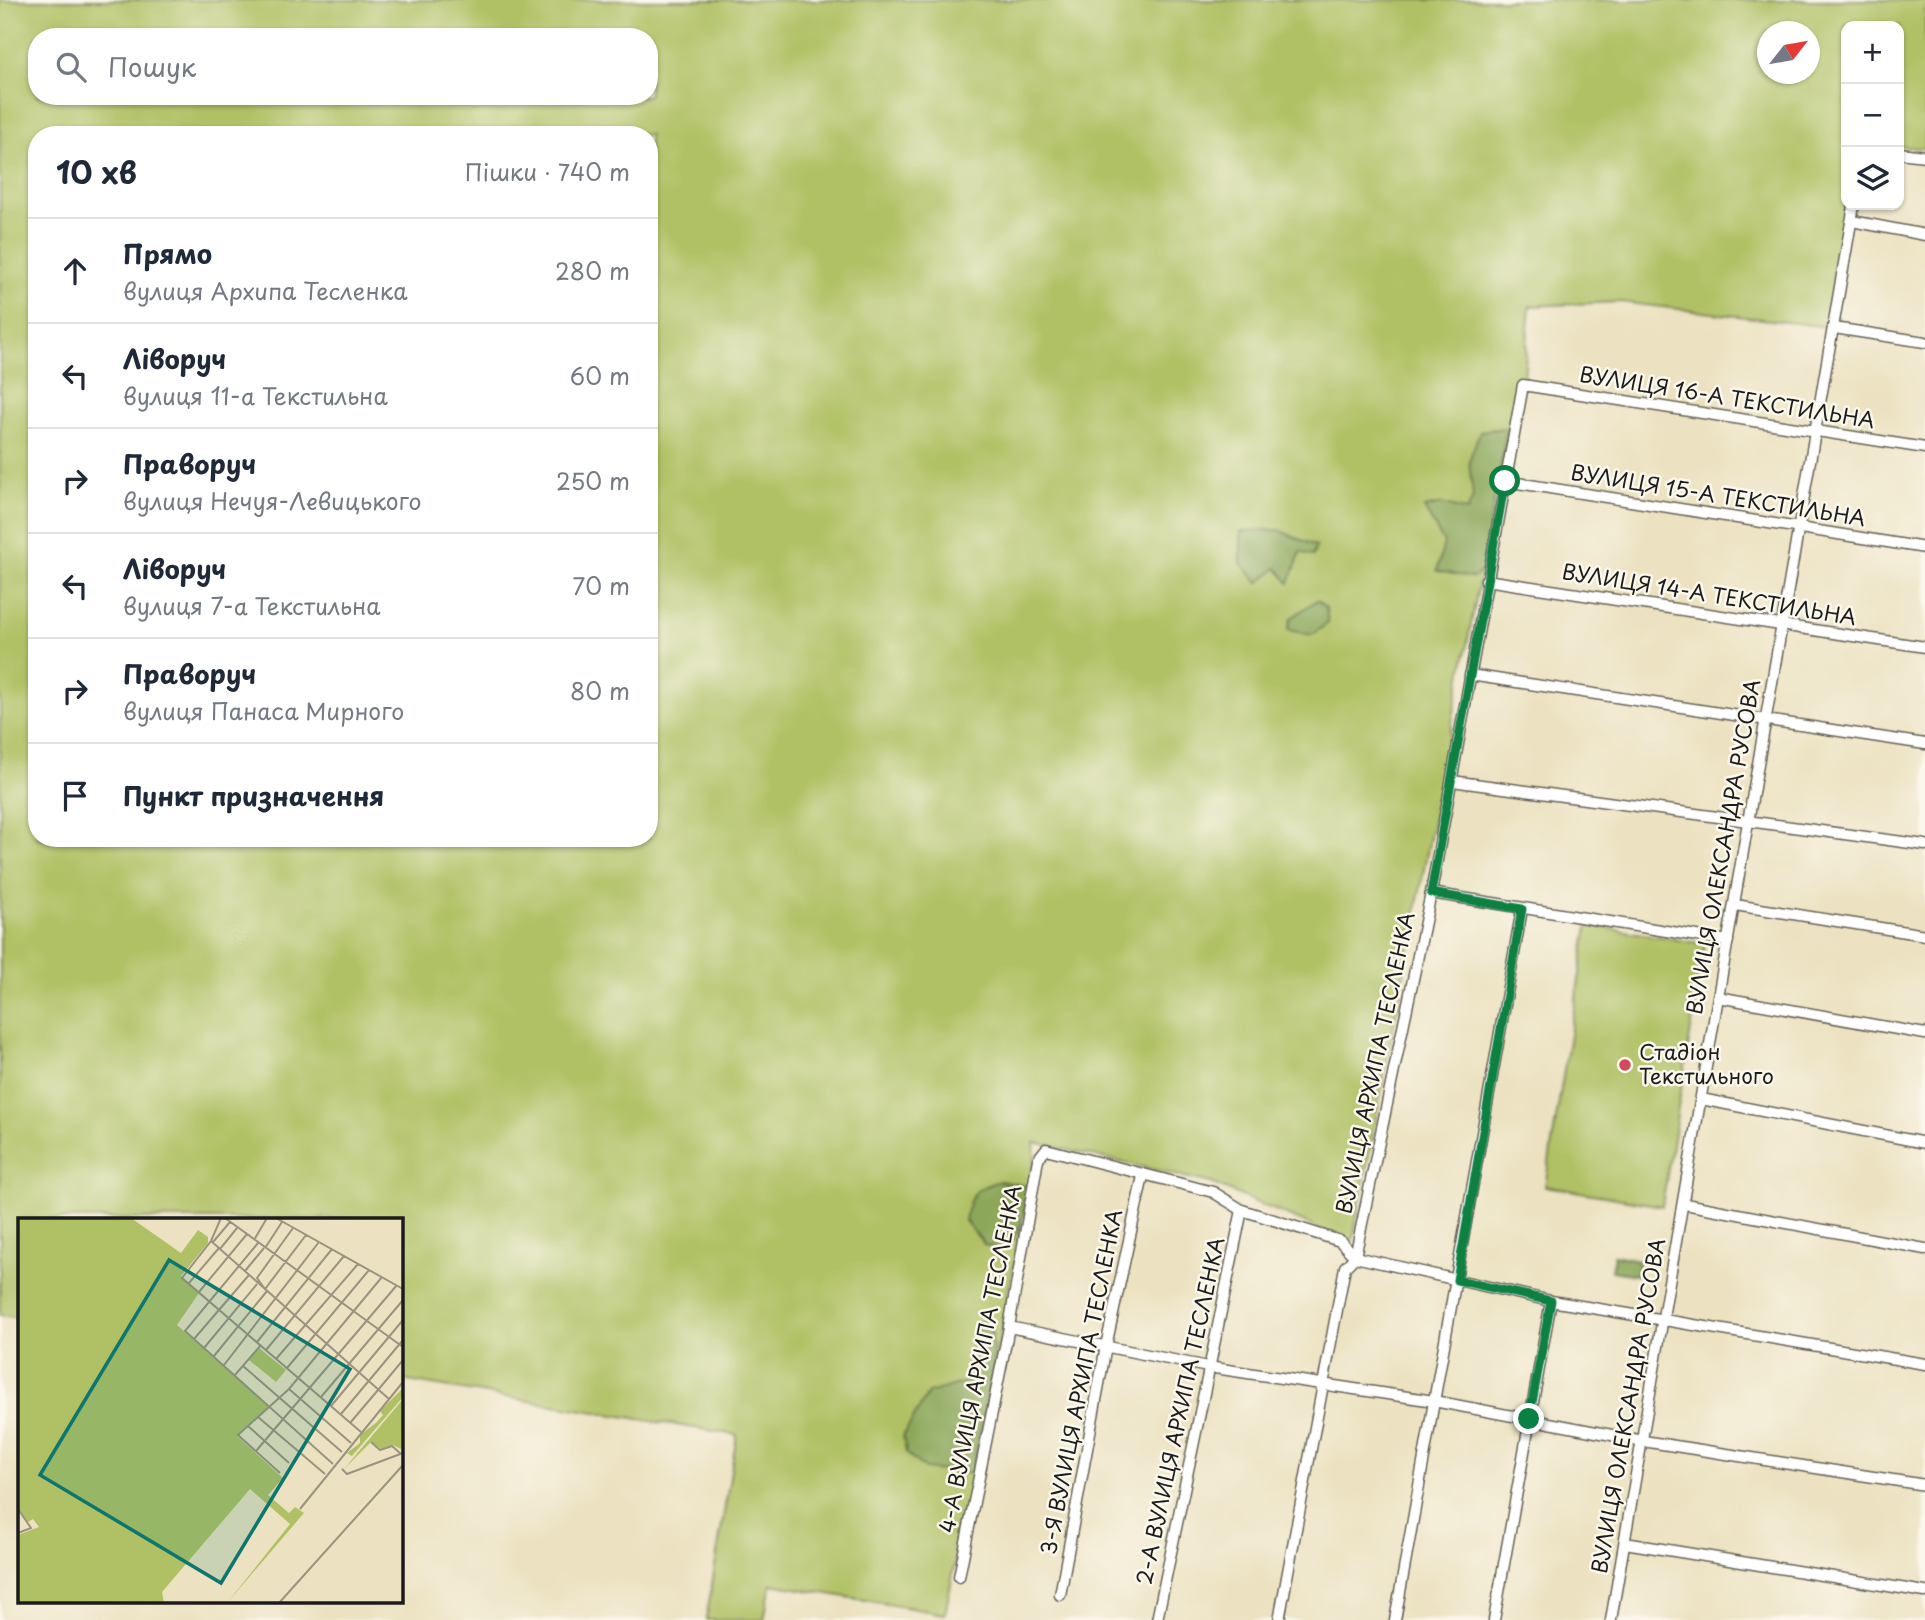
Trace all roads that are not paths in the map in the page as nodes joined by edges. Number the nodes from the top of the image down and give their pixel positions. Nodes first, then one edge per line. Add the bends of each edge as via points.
1 (1904, 154) edge
2 (1925, 156) edge
3 (1853, 210) edge
4 (1852, 222) junction
5 (1925, 235) edge
6 (1834, 328) junction
7 (1925, 342) edge
8 (1523, 385) joint
9 (1816, 431) junction
10 (1925, 448) edge
11 (1505, 481) junction
12 (1799, 528) junction
13 (1925, 548) edge
14 (1486, 580) junction
15 (1782, 625) junction
16 (1925, 648) edge
17 (1470, 676) junction
18 (1765, 720) junction
19 (1925, 744) edge
20 (1452, 781) junction
21 (1748, 823) junction
22 (1925, 845) edge
23 (1431, 893) junction
24 (1735, 905) junction
25 (1522, 909) junction
26 (1925, 935) edge
27 (1728, 941) junction
28 (1718, 997) junction
29 (1925, 1034) edge
30 (1701, 1099) junction
31 (1925, 1143) edge
32 (1143, 1175) junction
33 (1685, 1204) junction
34 (1242, 1210) junction
35 (1925, 1249) edge
36 (1355, 1257) junction
37 (1457, 1280) junction
38 (1551, 1301) junction
39 (1664, 1320) junction
40 (1009, 1328) junction
41 (1106, 1346) junction
42 (1925, 1364) edge
43 (1208, 1367) junction
44 (1325, 1385) junction
45 (1434, 1401) junction
46 (1529, 1419) junction
47 (1643, 1441) junction
48 (1925, 1485) edge
49 (1625, 1543) junction
50 (959, 1577) dead end
51 (1925, 1592) edge
52 (1060, 1595) dead end
53 (1157, 1620) edge
54 (1279, 1620) edge
55 (1395, 1620) edge
56 (1494, 1620) edge
57 (1611, 1620) edge

1 - 2 street
3 - 4 street, ВУЛИЦЯ ОЛЕКСАНДРА РУСОВА
4 - 5 street
4 - 6 street, ВУЛИЦЯ ОЛЕКСАНДРА РУСОВА
6 - 7 street
6 - 9 street, ВУЛИЦЯ ОЛЕКСАНДРА РУСОВА
8 - 9 street, ВУЛИЦЯ 16-А ТЕКСТИЛЬНА
8 - 11 street, ВУЛИЦЯ АРХИПА ТЕСЛЕНКА
9 - 10 street, ВУЛИЦЯ 16-А ТЕКСТИЛЬНА
9 - 12 street, ВУЛИЦЯ ОЛЕКСАНДРА РУСОВА
11 - 12 street, ВУЛИЦЯ 15-А ТЕКСТИЛЬНА
11 - 14 street, ВУЛИЦЯ АРХИПА ТЕСЛЕНКА
12 - 13 street, ВУЛИЦЯ 15-А ТЕКСТИЛЬНА
12 - 15 street, ВУЛИЦЯ ОЛЕКСАНДРА РУСОВА
14 - 15 street, ВУЛИЦЯ 14-А ТЕКСТИЛЬНА
14 - 17 street, ВУЛИЦЯ АРХИПА ТЕСЛЕНКА
15 - 16 street, ВУЛИЦЯ 14-А ТЕКСТИЛЬНА
15 - 18 street, ВУЛИЦЯ ОЛЕКСАНДРА РУСОВА
17 - 18 street
17 - 20 street, ВУЛИЦЯ АРХИПА ТЕСЛЕНКА
18 - 19 street
18 - 21 street, ВУЛИЦЯ ОЛЕКСАНДРА РУСОВА
20 - 21 street
20 - 23 street, ВУЛИЦЯ АРХИПА ТЕСЛЕНКА
21 - 22 street
21 - 24 street, ВУЛИЦЯ ОЛЕКСАНДРА РУСОВА
23 - 25 street
23 - 36 street, ВУЛИЦЯ АРХИПА ТЕСЛЕНКА
24 - 26 street
24 - 27 street, ВУЛИЦЯ ОЛЕКСАНДРА РУСОВА
25 - 27 street
25 - 37 street
27 - 28 street, ВУЛИЦЯ ОЛЕКСАНДРА РУСОВА
28 - 29 street
28 - 30 street, ВУЛИЦЯ ОЛЕКСАНДРА РУСОВА
30 - 31 street
30 - 33 street, ВУЛИЦЯ ОЛЕКСАНДРА РУСОВА
32 - 34 street via 1213,1192
32 - 40 street, 4-А ВУЛИЦЯ АРХИПА ТЕСЛЕНКА via 1046,1149 1038,1159
32 - 41 street, 3-Я ВУЛИЦЯ АРХИПА ТЕСЛЕНКА
33 - 35 street
33 - 39 street, ВУЛИЦЯ ОЛЕКСАНДРА РУСОВА
34 - 36 street via 1340,1241
34 - 43 street, 2-А ВУЛИЦЯ АРХИПА ТЕСЛЕНКА
36 - 37 street
36 - 44 street, ВУЛИЦЯ АРХИПА ТЕСЛЕНКА via 1345,1266
37 - 38 street
37 - 45 street
38 - 39 street
38 - 46 street
39 - 42 street
39 - 47 street, ВУЛИЦЯ ОЛЕКСАНДРА РУСОВА
40 - 41 street
40 - 50 street, 4-А ВУЛИЦЯ АРХИПА ТЕСЛЕНКА
41 - 43 street
41 - 52 street, 3-Я ВУЛИЦЯ АРХИПА ТЕСЛЕНКА
43 - 44 street
43 - 53 street, 2-А ВУЛИЦЯ АРХИПА ТЕСЛЕНКА
44 - 45 street
44 - 54 street, ВУЛИЦЯ АРХИПА ТЕСЛЕНКА
45 - 46 street
45 - 55 street
46 - 47 street
46 - 56 street
47 - 48 street
47 - 49 street, ВУЛИЦЯ ОЛЕКСАНДРА РУСОВА
49 - 51 street
49 - 57 street, ВУЛИЦЯ ОЛЕКСАНДРА РУСОВА

